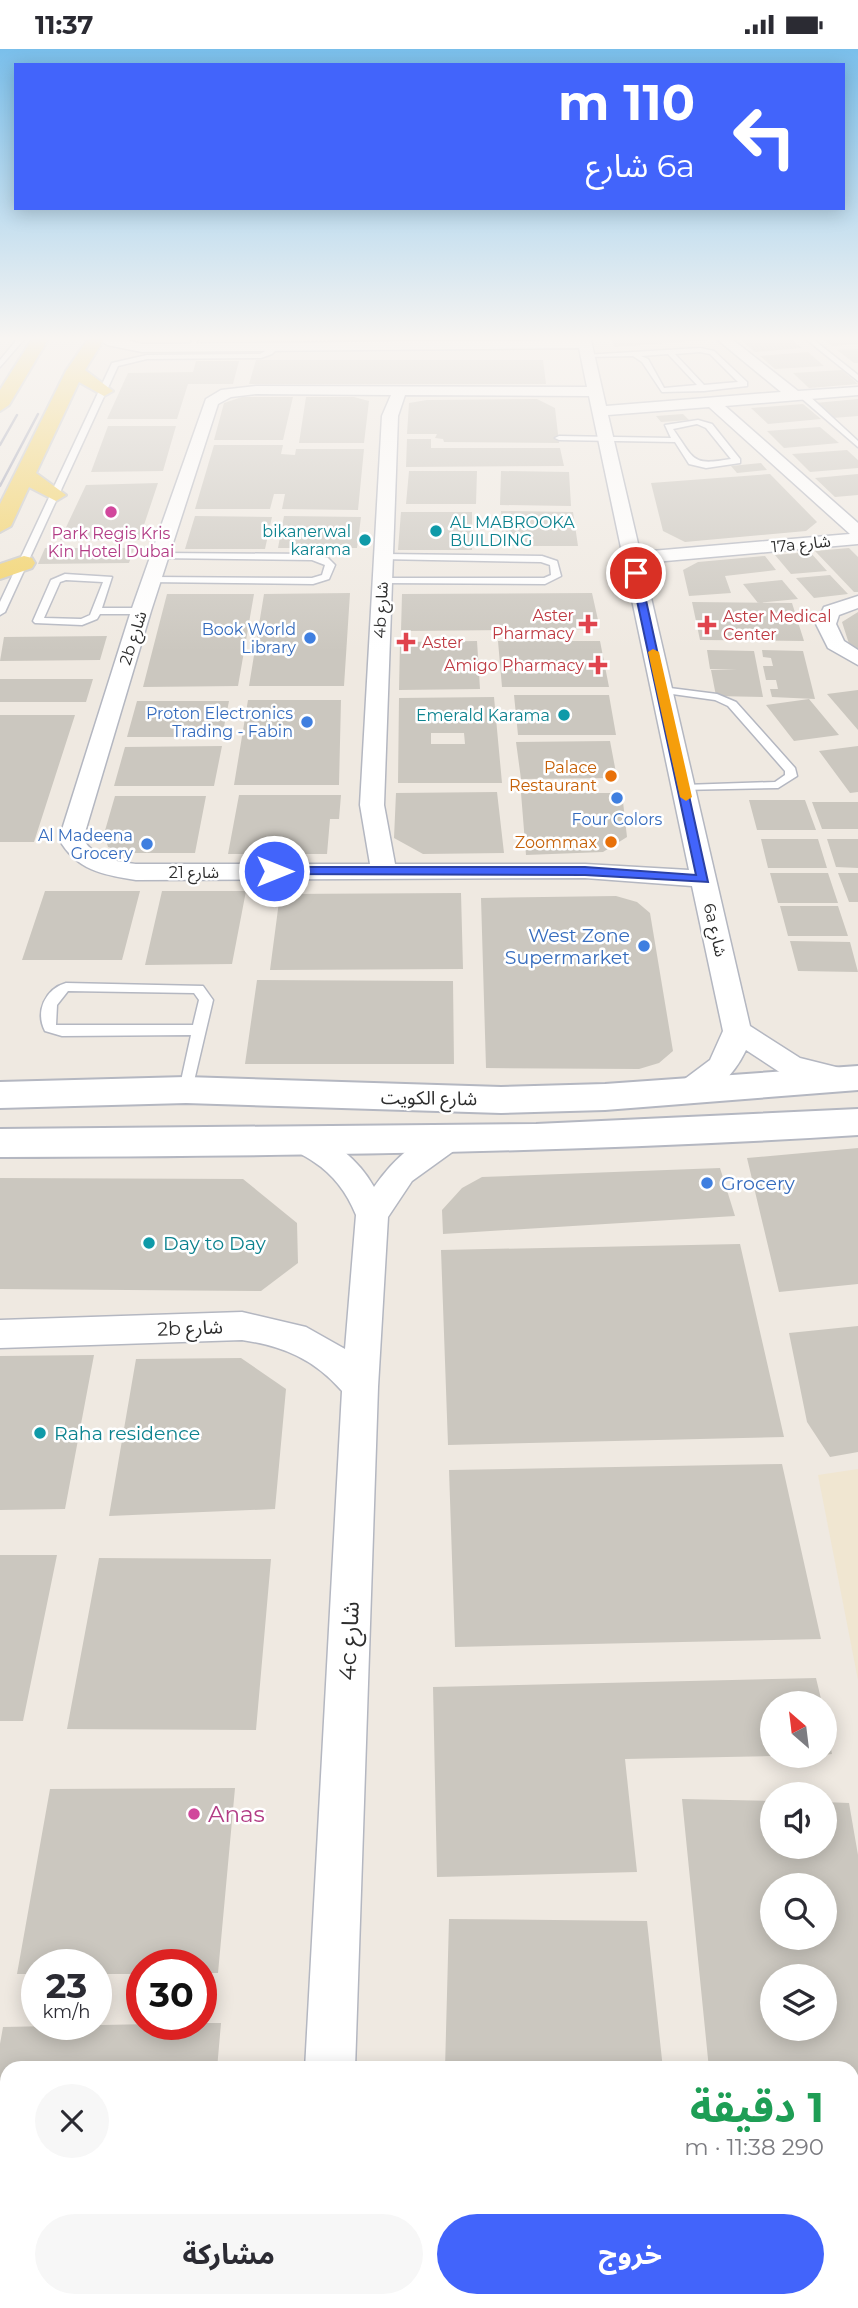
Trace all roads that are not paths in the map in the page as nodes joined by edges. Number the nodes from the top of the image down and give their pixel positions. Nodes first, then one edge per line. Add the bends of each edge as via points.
1 (41, 441) edge
2 (80, 441) edge
3 (198, 441) edge
4 (389, 441) edge
5 (607, 441) edge
6 (677, 441) edge
7 (721, 441) edge
8 (757, 441) edge
9 (25, 475) junction
10 (56, 495) junction
11 (0, 526) edge
12 (856, 537) edge
13 (632, 554) junction
14 (159, 556) junction
15 (383, 557) junction
16 (23, 563) junction
17 (0, 572) edge
18 (151, 580) junction
19 (382, 580) junction
20 (858, 603) edge
21 (96, 611) junction
22 (141, 611) junction
23 (0, 612) edge
24 (858, 659) edge
25 (662, 689) junction
26 (684, 788) junction
27 (372, 804) junction
28 (97, 865) joint
29 (357, 870) junction
30 (384, 870) junction
31 (702, 873) junction
32 (199, 1030) junction
33 (737, 1031) junction
34 (852, 1079) edge
35 (186, 1090) junction
36 (688, 1091) junction
37 (289, 1094) junction
38 (0, 1095) edge
39 (858, 1122) edge
40 (303, 1141) junction
41 (444, 1142) junction
42 (0, 1143) edge
43 (211, 1143) junction
44 (372, 1215) junction
45 (0, 1334) edge
46 (360, 1387) junction
47 (330, 2061) edge

1 - 9 main road
2 - 10 lane
3 - 14 street, 2b شارع
4 - 15 street, 4b شارع
5 - 13 street, 6a شارع
6 - 7 lane via 696,464 737,461
8 - 12 street
9 - 10 main road
9 - 11 main road
10 - 16 lane
12 - 13 street, 17a شارع via 744,550
13 - 25 street, 6a شارع
14 - 18 street, 2b شارع
14 - 18 lane via 312,557 330,565 326,577 313,581
15 - 19 street, 4b شارع
15 - 19 lane via 542,559 554,563 556,576 545,581
16 - 17 main road
16 - 23 lane
18 - 22 street, 2b شارع
19 - 27 street, 4b شارع
20 - 24 street via 831,611 826,624 835,644
21 - 21 lane via 109,579 61,577 37,620 86,621 93,619
21 - 22 lane
22 - 28 street, 2b شارع via 72,829 76,849
25 - 26 street, 6a شارع
25 - 26 lane via 732,703 791,770 786,781 768,786
26 - 31 street, 6a شارع
27 - 29 street, 4b شارع via 362,831
27 - 30 street, 4b شارع
28 - 29 street, شارع 21 via 136,872
29 - 30 street, شارع 21
30 - 31 street, شارع 21
31 - 33 street, 6a شارع
32 - 32 lane via 205,996 192,988 66,987 56,992 47,1020 50,1028 62,1031
32 - 35 lane
33 - 34 street via 791,1066
33 - 36 street via 723,1067
34 - 36 main road, شارع الكويت
35 - 37 main road, شارع الكويت
35 - 38 main road, شارع الكويت
36 - 37 main road, شارع الكويت via 501,1100
37 - 43 main road via 231,1098 205,1107 195,1127 200,1137
39 - 41 main road
40 - 41 main road
40 - 43 main road
40 - 44 street via 341,1163 365,1196
41 - 44 street via 401,1173
42 - 43 main road
44 - 46 street, 4c شارع
45 - 46 street, 2b شارع via 242,1326 273,1329 324,1349
46 - 47 street, 4c شارع

